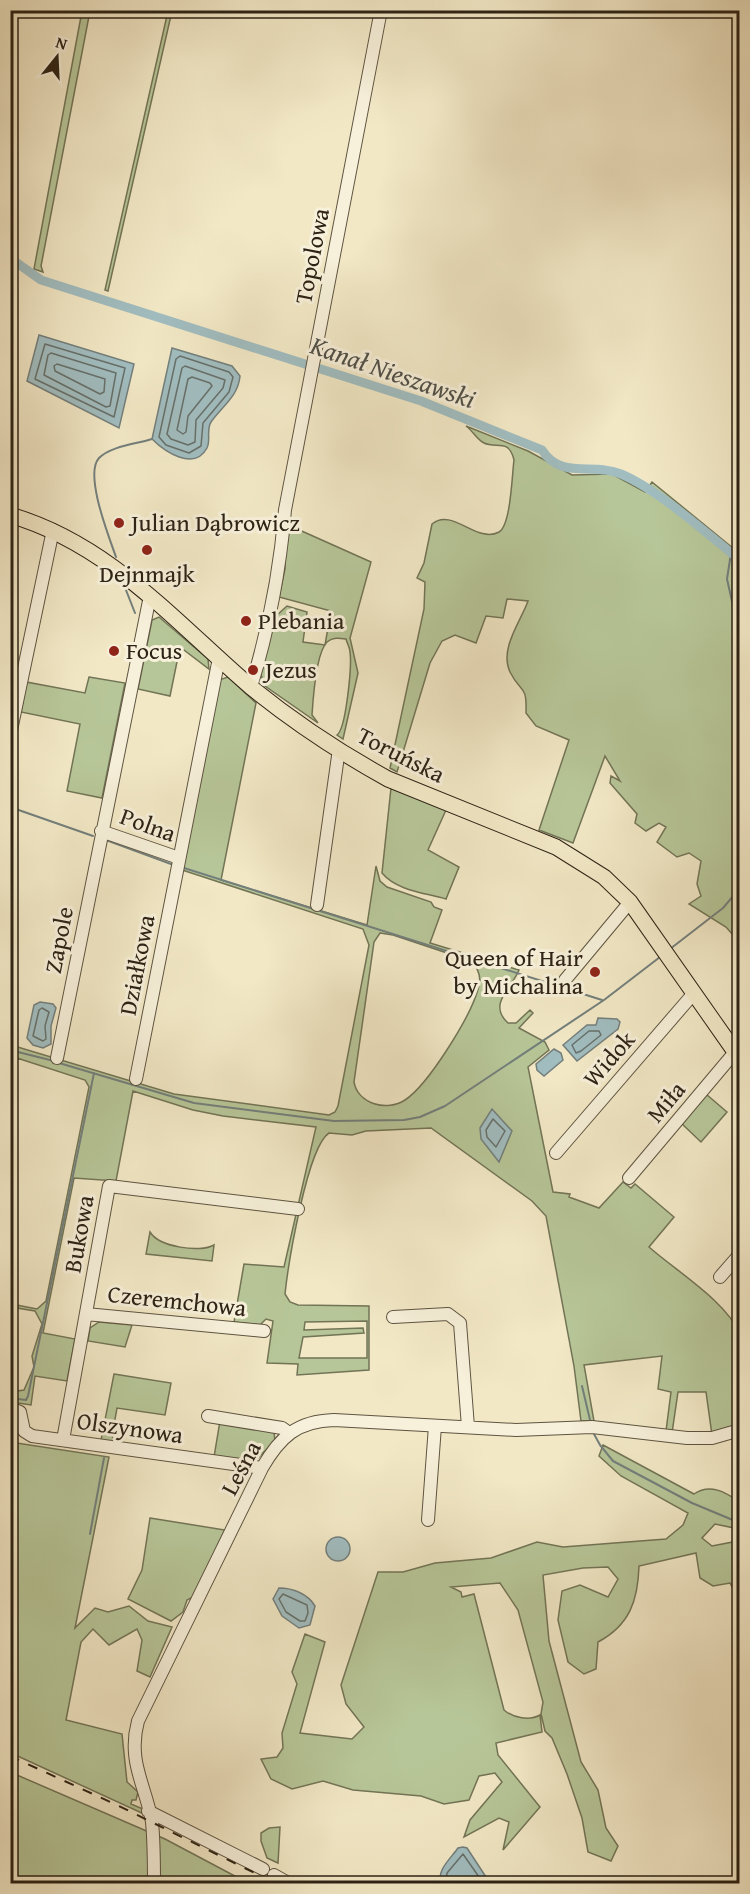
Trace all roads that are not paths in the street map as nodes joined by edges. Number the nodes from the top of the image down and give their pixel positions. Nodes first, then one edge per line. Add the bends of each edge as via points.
1 (381, 10) edge
2 (10, 515) edge
3 (53, 530) junction
4 (150, 596) junction
5 (219, 658) junction
6 (251, 687) junction
7 (10, 735) edge
8 (339, 749) junction
9 (101, 831) junction
10 (179, 858) junction
11 (630, 902) junction
12 (318, 904) dead end
13 (565, 980) dead end
14 (694, 993) junction
15 (737, 1056) edge
16 (57, 1058) dead end
17 (136, 1079) dead end
18 (556, 1153) dead end
19 (628, 1178) dead end
20 (298, 1209) dead end
21 (740, 1254) edge
22 (720, 1277) dead end
23 (86, 1314) junction
24 (393, 1317) dead end
25 (264, 1331) dead end
26 (10, 1408) edge
27 (208, 1416) dead end
28 (435, 1426) junction
29 (468, 1427) junction
30 (740, 1430) edge
31 (289, 1433) junction
32 (63, 1440) junction
33 (262, 1468) junction
34 (428, 1520) dead end
35 (148, 1811) junction
36 (154, 1884) edge
37 (290, 1884) edge

1 - 6 street, Topolowa via 285,510 281,563
2 - 3 main road, Toruńska
3 - 4 main road, Toruńska via 107,561
3 - 7 street
4 - 5 main road, Toruńska
4 - 9 street, Polna
5 - 6 main road, Toruńska
5 - 10 street, Polna
6 - 8 main road, Toruńska
8 - 11 main road, Toruńska via 388,779 567,852 604,877
8 - 12 street
9 - 10 street, Polna
9 - 16 street, Zapole
10 - 17 street, Działkowa
11 - 13 street
11 - 14 main road, Toruńska
14 - 15 main road, Toruńska
14 - 18 street, Widok
15 - 19 street, Miła
20 - 23 street, Bukowa via 109,1186
21 - 22 street
23 - 25 street, Czeremchowa
23 - 32 street, Bukowa
24 - 29 street via 448,1314 460,1323
26 - 32 street, Olszynowa via 21,1414 28,1435
27 - 31 street via 282,1428
28 - 29 street, Leśna
28 - 31 street, Leśna via 327,1420
28 - 34 street
29 - 30 street, Leśna via 592,1427 694,1438
31 - 33 street, Leśna
32 - 33 street, Olszynowa
33 - 35 street, Leśna via 138,1721 135,1767
35 - 36 street, Leśna via 152,1821
35 - 37 street

